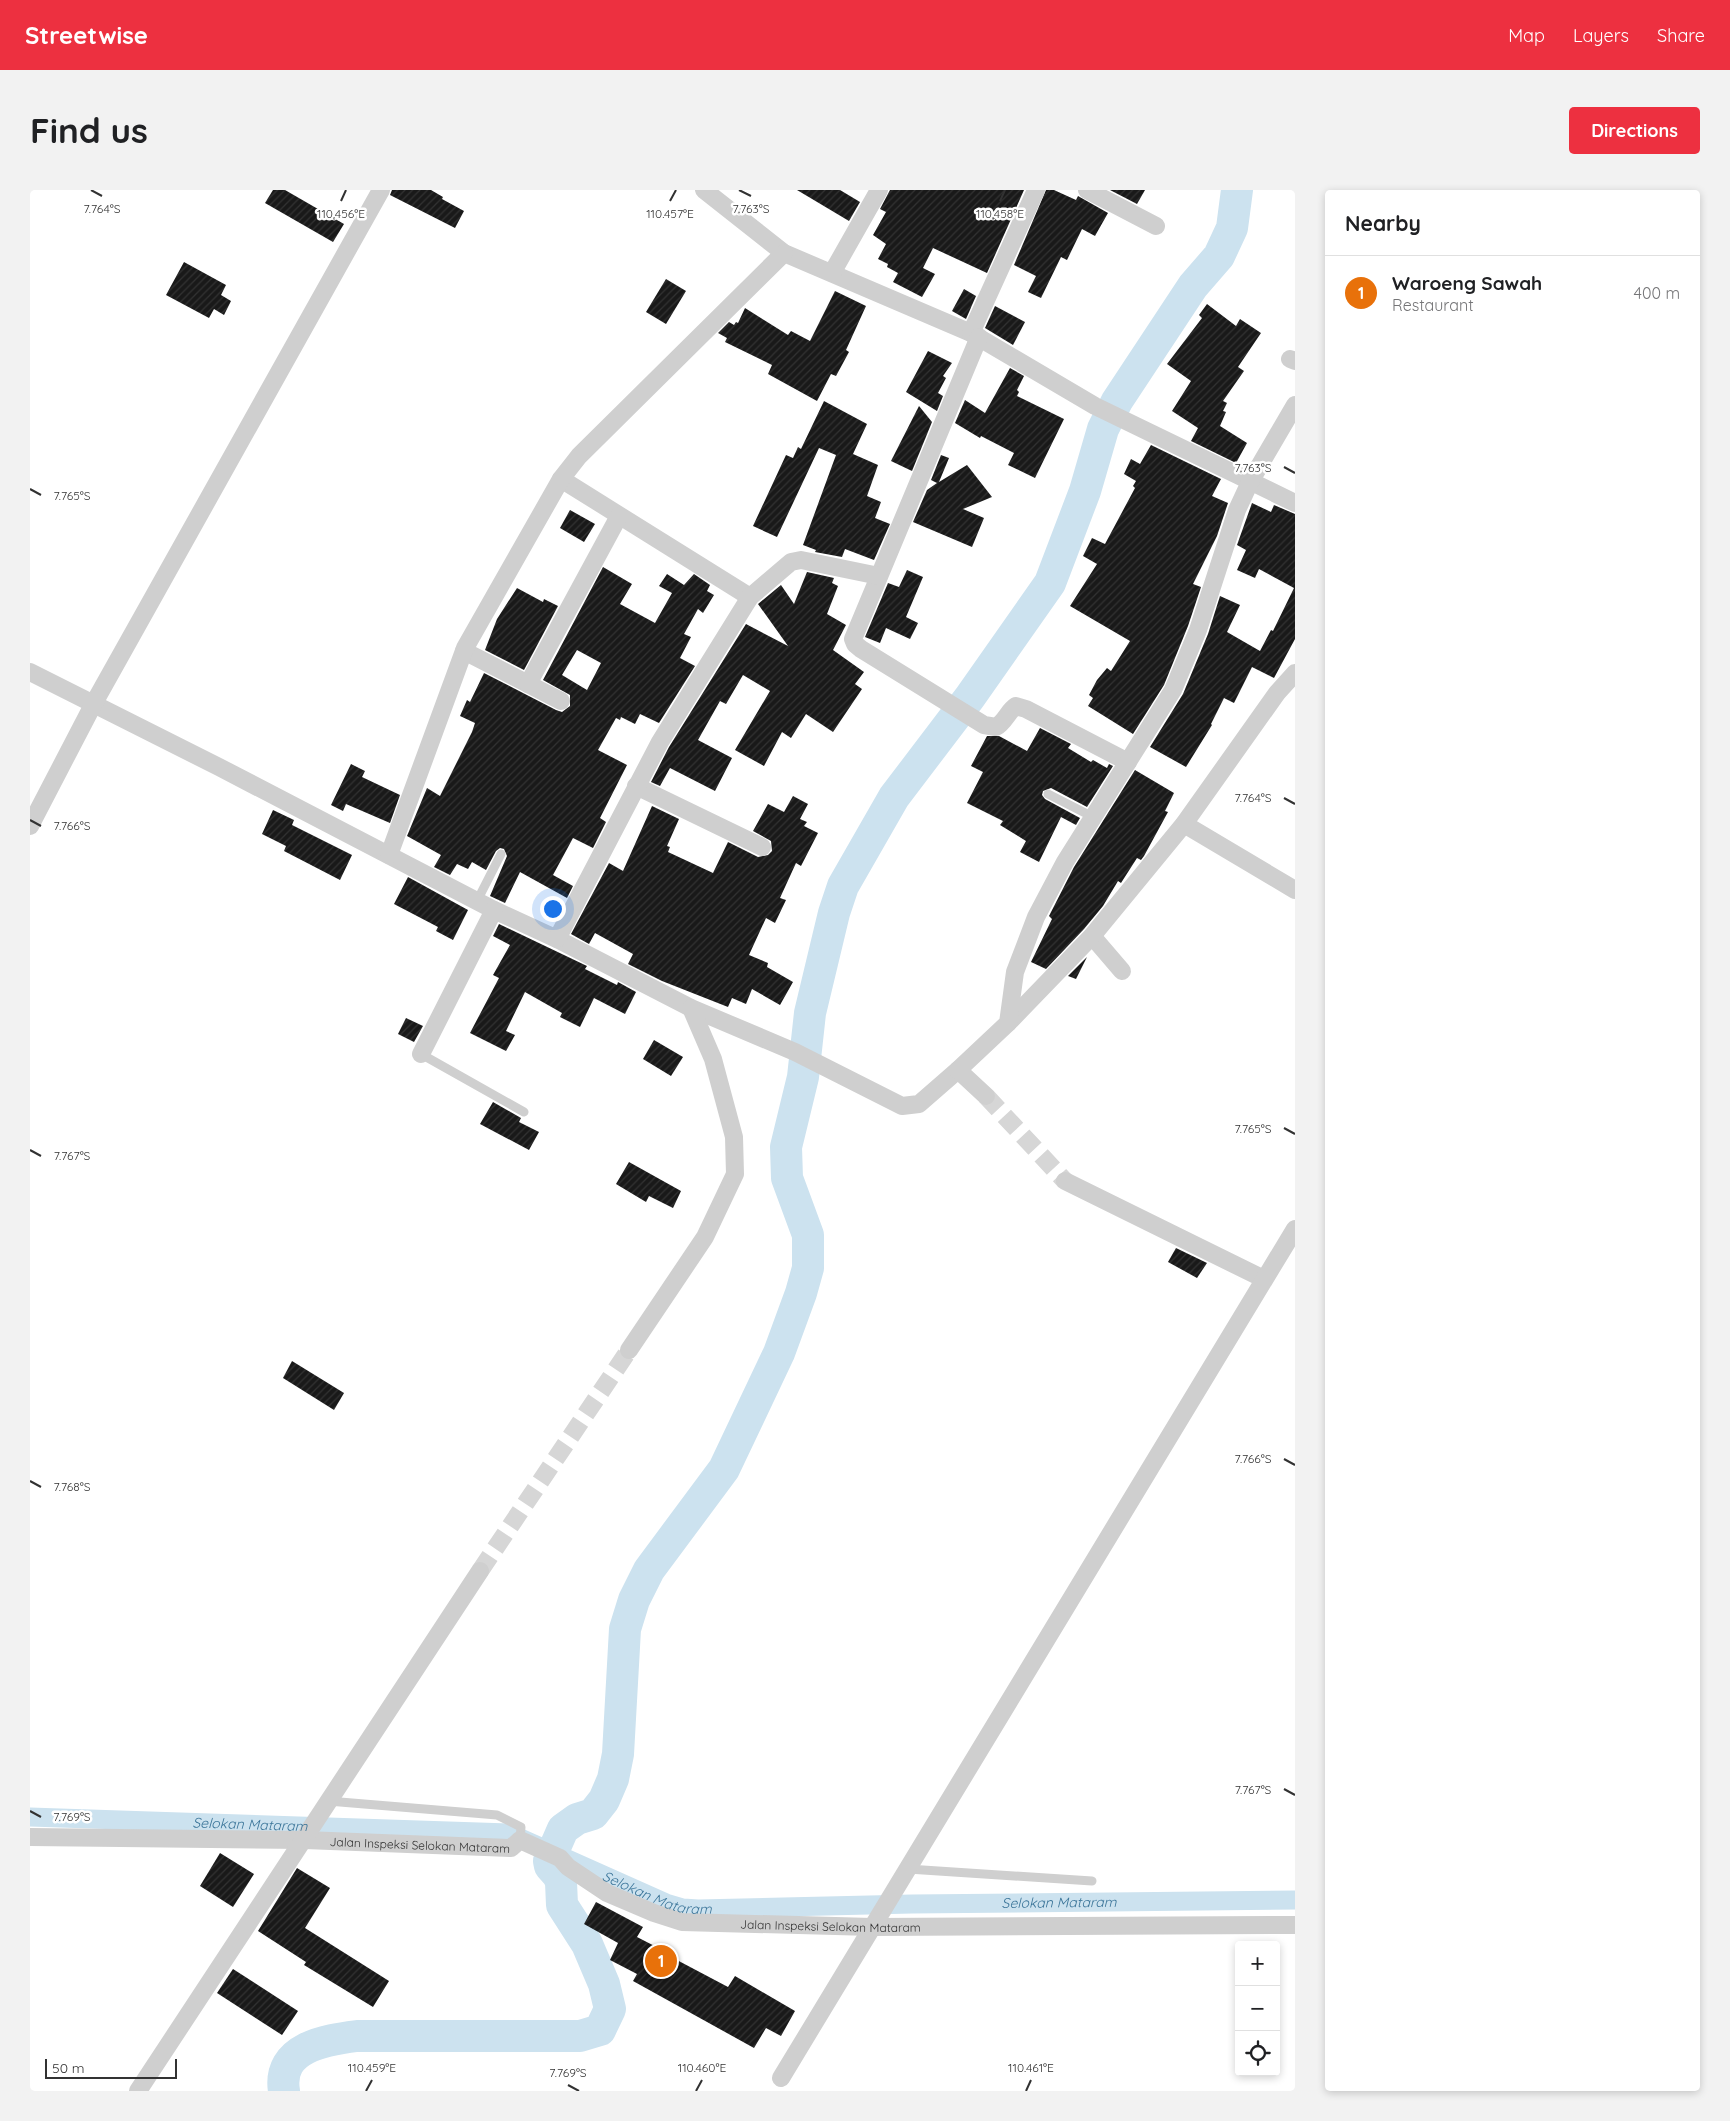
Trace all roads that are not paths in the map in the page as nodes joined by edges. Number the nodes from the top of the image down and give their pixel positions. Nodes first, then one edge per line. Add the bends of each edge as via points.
1 (381, 190) edge
2 (704, 190) edge
3 (879, 190) edge
4 (1036, 190) edge
5 (1087, 190) edge
6 (1156, 226) dead end
7 (784, 253) junction
8 (832, 273) junction
9 (975, 335) junction
10 (1295, 405) edge
11 (561, 480) junction
12 (1250, 482) junction
13 (1295, 503) edge
14 (619, 516) junction
15 (878, 576) junction
16 (750, 597) junction
17 (464, 651) junction
18 (30, 672) edge
19 (1295, 673) edge
20 (528, 684) junction
21 (561, 701) dead end
22 (94, 703) junction
23 (1128, 762) junction
24 (636, 786) junction
25 (1048, 794) dead end
26 (1093, 817) junction
27 (1184, 824) junction
28 (30, 826) edge
29 (762, 847) dead end
30 (501, 854) dead end
31 (389, 855) junction
32 (1295, 890) edge
33 (477, 901) junction
34 (494, 910) junction
35 (1092, 936) junction
36 (557, 939) junction
37 (1122, 971) dead end
38 (691, 1008) junction
39 (1008, 1023) junction
40 (421, 1054) joint
41 (958, 1070) junction
42 (986, 1096) tunnel mouth
43 (524, 1112) dead end
44 (1064, 1181) tunnel mouth
45 (1295, 1229) edge
46 (1264, 1279) junction
47 (629, 1350) tunnel mouth
48 (480, 1571) tunnel mouth
49 (323, 1808) junction
50 (30, 1836) edge
51 (306, 1837) junction
52 (517, 1838) junction
53 (906, 1872) junction
54 (1092, 1881) dead end
55 (876, 1920) junction
56 (1295, 1925) edge
57 (781, 2078) dead end
58 (138, 2091) edge

1 - 22 street
2 - 7 street
3 - 8 street
4 - 9 street
5 - 6 street
7 - 8 street
7 - 11 street via 579,456
8 - 9 street
9 - 12 street via 1095,406
9 - 15 street
10 - 12 street
11 - 14 street
11 - 17 street
12 - 13 street
12 - 23 street via 1198,630 1173,690
14 - 16 street
14 - 20 street
15 - 16 street via 801,560 791,562
15 - 23 street via 854,634 855,644 984,725 996,727 1016,706
16 - 24 street
17 - 20 street
17 - 31 street
18 - 22 street
19 - 27 street via 1277,693
20 - 21 street
22 - 28 street
22 - 31 street
23 - 26 street
24 - 29 street
24 - 36 street
25 - 26 lane
26 - 39 street via 1036,917 1015,972
27 - 32 street
27 - 35 street
30 - 33 lane
31 - 33 street
33 - 34 street
34 - 36 street
34 - 40 street
35 - 37 street
35 - 39 street
36 - 38 street
38 - 41 street via 795,1052 902,1106 919,1104
38 - 47 street via 713,1059 734,1137 735,1174 705,1237
39 - 41 street
40 - 43 lane
41 - 42 street
44 - 46 street
45 - 46 street
46 - 53 street
48 - 49 street
49 - 51 street
49 - 52 lane via 497,1815
50 - 51 street, Jalan Inspeksi Selokan Mataram
51 - 52 street, Jalan Inspeksi Selokan Mataram
51 - 58 street
52 - 55 street, Jalan Inspeksi Selokan Mataram via 560,1858 607,1893 682,1922
53 - 54 lane
53 - 55 street
55 - 56 street, Jalan Inspeksi Selokan Mataram
55 - 57 street

